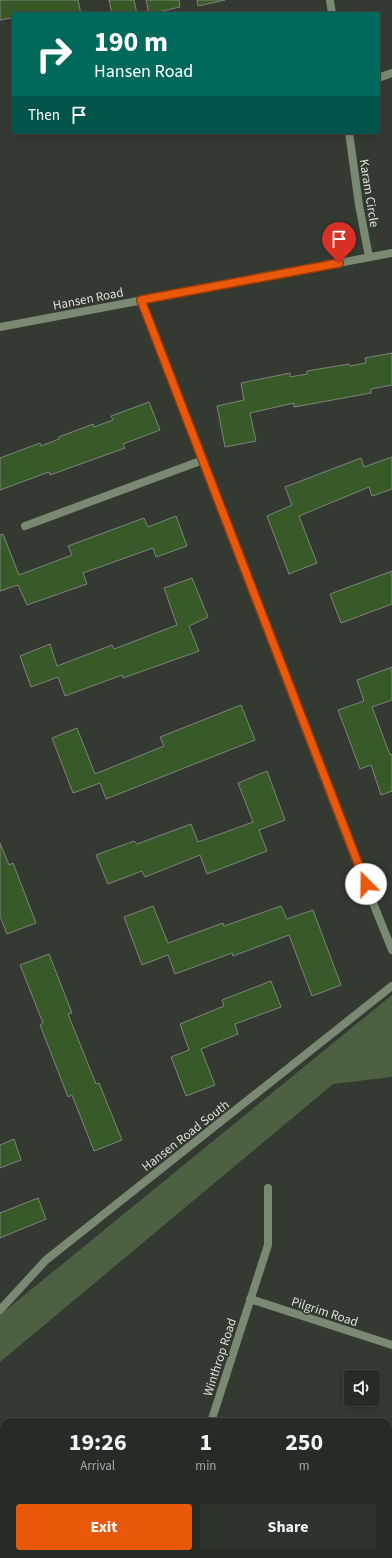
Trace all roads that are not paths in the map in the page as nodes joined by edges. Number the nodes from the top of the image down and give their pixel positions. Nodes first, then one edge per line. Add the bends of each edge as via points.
1 (330, 0) edge
2 (332, 12) edge
3 (392, 73) edge
4 (380, 77) edge
5 (348, 134) edge
6 (392, 253) edge
7 (369, 257) junction
8 (141, 300) junction
9 (0, 327) edge
10 (203, 460) junction
11 (25, 526) dead end
12 (392, 950) edge
13 (392, 986) edge
14 (268, 1188) dead end
15 (250, 1299) junction
16 (0, 1310) edge
17 (392, 1345) edge
18 (212, 1418) edge

1 - 2 street
3 - 4 street
5 - 7 street, Karam Circle
6 - 7 street, Hansen Road
7 - 8 street, Hansen Road
8 - 9 street, Hansen Road
8 - 10 street
10 - 11 street
10 - 12 street
13 - 16 street, Hansen Road South via 46,1260
14 - 15 street, Winthrop Road via 268,1245
15 - 17 street, Pilgrim Road
15 - 18 street, Winthrop Road

